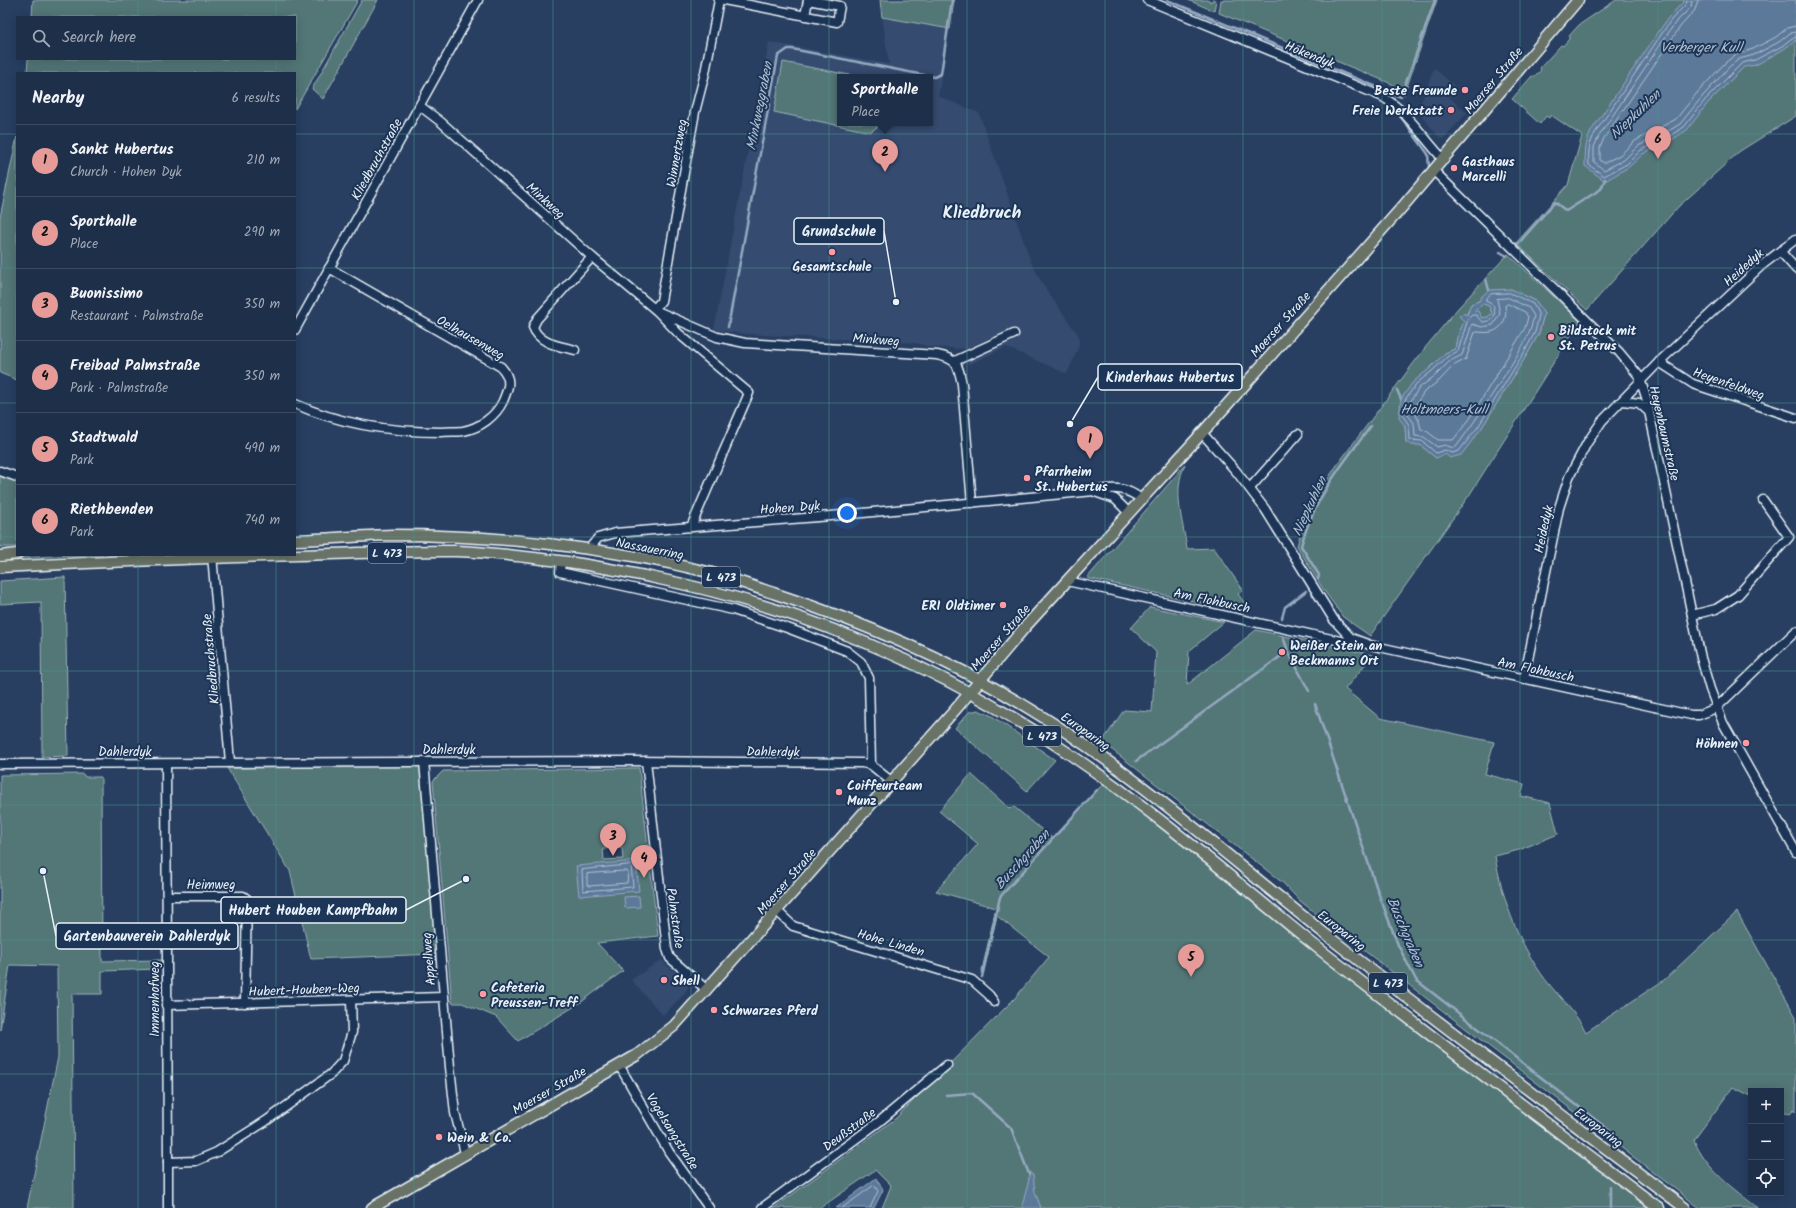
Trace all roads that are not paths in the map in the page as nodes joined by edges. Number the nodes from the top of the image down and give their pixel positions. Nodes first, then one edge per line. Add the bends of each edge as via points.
1 (478, 0) edge
2 (719, 0) edge
3 (724, 0) edge
4 (1147, 0) edge
5 (1578, 0) edge
6 (805, 16) dead end
7 (420, 106) junction
8 (1444, 160) junction
9 (1434, 171) junction
10 (1796, 239) edge
11 (1780, 251) junction
12 (592, 258) junction
13 (329, 268) junction
14 (1796, 269) edge
15 (656, 310) junction
16 (296, 328) edge
17 (1014, 334) dead end
18 (575, 350) dead end
19 (955, 361) junction
20 (1659, 362) junction
21 (1641, 382) junction
22 (1623, 401) junction
23 (296, 404) edge
24 (1649, 412) junction
25 (1796, 418) edge
26 (1202, 433) junction
27 (1298, 434) dead end
28 (0, 471) edge
29 (16, 477) edge
30 (1250, 488) junction
31 (1094, 491) junction
32 (1141, 499) junction
33 (1764, 500) dead end
34 (972, 503) junction
35 (1128, 512) junction
36 (691, 527) junction
37 (1793, 537) edge
38 (296, 540) edge
39 (589, 550) junction
40 (16, 554) edge
41 (296, 554) edge
42 (0, 556) edge
43 (212, 556) edge
44 (561, 561) junction
45 (0, 567) edge
46 (1067, 581) junction
47 (1692, 615) junction
48 (1796, 631) edge
49 (1351, 638) junction
50 (1524, 678) junction
51 (979, 680) junction
52 (969, 693) junction
53 (1716, 708) junction
54 (424, 761) junction
55 (646, 761) junction
56 (230, 762) junction
57 (0, 764) edge
58 (166, 764) junction
59 (871, 765) junction
60 (892, 782) junction
61 (1796, 852) edge
62 (168, 896) junction
63 (777, 912) junction
64 (707, 990) junction
65 (443, 997) junction
66 (351, 1000) junction
67 (245, 1002) junction
68 (994, 1002) dead end
69 (166, 1005) junction
70 (947, 1064) dead end
71 (619, 1066) junction
72 (465, 1153) junction
73 (168, 1162) junction
74 (168, 1208) edge
75 (372, 1208) edge
76 (709, 1208) edge
77 (762, 1208) edge
78 (1659, 1208) edge
79 (1685, 1208) edge

1 - 7 street, Kliedbruchstraße
2 - 15 street, Winnertzweg via 695,112 661,301
3 - 6 street
4 - 8 street, Hökendyk via 1383,97 1407,116
5 - 8 main road, Moerser Straße
7 - 12 street, Minkweg
7 - 13 street, Kliedbruchstraße
8 - 9 main road, Moerser Straße
9 - 21 street, Heyenbaumstraße via 1626,359
9 - 26 main road, Moerser Straße
10 - 11 street, Heidedyk
11 - 14 street
11 - 20 street, Heidedyk
12 - 15 street, Minkweg
12 - 18 street via 537,319 533,327 541,338 554,345
13 - 16 street, Kliedbruchstraße
13 - 23 street, Oelhausenweg via 501,367 508,374 509,384 502,402 492,416 479,425 463,431 428,432 387,428 337,419
15 - 19 street, Minkweg via 717,337 745,343 937,355
15 - 36 street, Minkweg via 678,334 749,393
17 - 19 street
19 - 34 street via 962,384
20 - 21 street, Heidedyk
20 - 25 street, Heyenfeldweg via 1693,384
21 - 22 street, Heidedyk
21 - 24 street, Heyenbaumstraße
22 - 24 street via 1639,403
22 - 50 street, Heidedyk via 1602,421 1569,477
24 - 47 street, Heyenbaumstraße
26 - 30 street, Am Flohbusch
26 - 32 main road, Moerser Straße
27 - 30 street
28 - 29 street
30 - 49 street, Am Flohbusch via 1334,620
31 - 32 street, Hohen Dyk via 1126,489
31 - 34 street, Hohen Dyk
31 - 35 street, Hohen Dyk via 1115,499
32 - 35 main road, Moerser Straße
33 - 37 street
34 - 36 street, Hohen Dyk
35 - 46 main road, Moerser Straße
36 - 39 street, Hohen Dyk via 615,533 598,538
37 - 47 street via 1738,595 1716,609
38 - 39 main road, Nassauerring / L 473 via 389,535 457,537
39 - 51 main road, Nassauerring / L 473 via 708,573 817,608 885,634
40 - 42 main road
41 - 44 main road, L 473 via 457,551
43 - 45 main road, L 473
43 - 56 street, Kliedbruchstraße
44 - 52 main road, L 473 via 700,587 772,608 827,626 880,648 931,671
44 - 59 street via 560,572 733,610 790,628 848,651 861,662 869,678
46 - 49 street, Am Flohbusch via 1345,642
46 - 51 main road, Moerser Straße
47 - 53 street, Heyenbaumstraße via 1701,658
48 - 53 street
49 - 50 street, Am Flohbusch via 1370,645
50 - 53 street, Am Flohbusch via 1691,715 1699,715
51 - 52 main road, Moerser Straße
51 - 79 main road, Europaring / L 473 via 1032,710 1119,770 1444,1026
52 - 60 main road, Moerser Straße
52 - 78 main road, L 473 via 1031,729 1108,781 1434,1037
53 - 61 street, Heyenbaumstraße
54 - 55 street, Dahlerdyk
54 - 56 street, Dahlerdyk
54 - 65 street, Appellweg
55 - 59 street, Dahlerdyk
55 - 64 street, Palmstraße via 667,949 670,958
56 - 58 street, Dahlerdyk
57 - 58 street, Dahlerdyk
58 - 62 street, Immenhofweg
59 - 60 street
60 - 63 main road, Moerser Straße
62 - 67 street, Heimweg via 243,896 247,900
62 - 69 street, Immenhofweg
63 - 64 main road, Moerser Straße
63 - 68 street, Hohe Linden via 793,926 972,980
64 - 71 main road, Moerser Straße via 656,1042
65 - 66 street, Hubert-Houben-Weg
65 - 72 street, Appellweg via 455,1113
66 - 67 street, Hubert-Houben-Weg
66 - 73 street via 352,1032 343,1061 331,1074 266,1121 217,1152 196,1161
67 - 69 street, Hubert-Houben-Weg
69 - 73 street, Immenhofweg
70 - 77 street, Deußstraße via 880,1121
71 - 72 main road, Moerser Straße
71 - 76 street, Vogelsangstraße via 669,1152
72 - 75 main road, Moerser Straße
73 - 74 street, Immenhofweg

